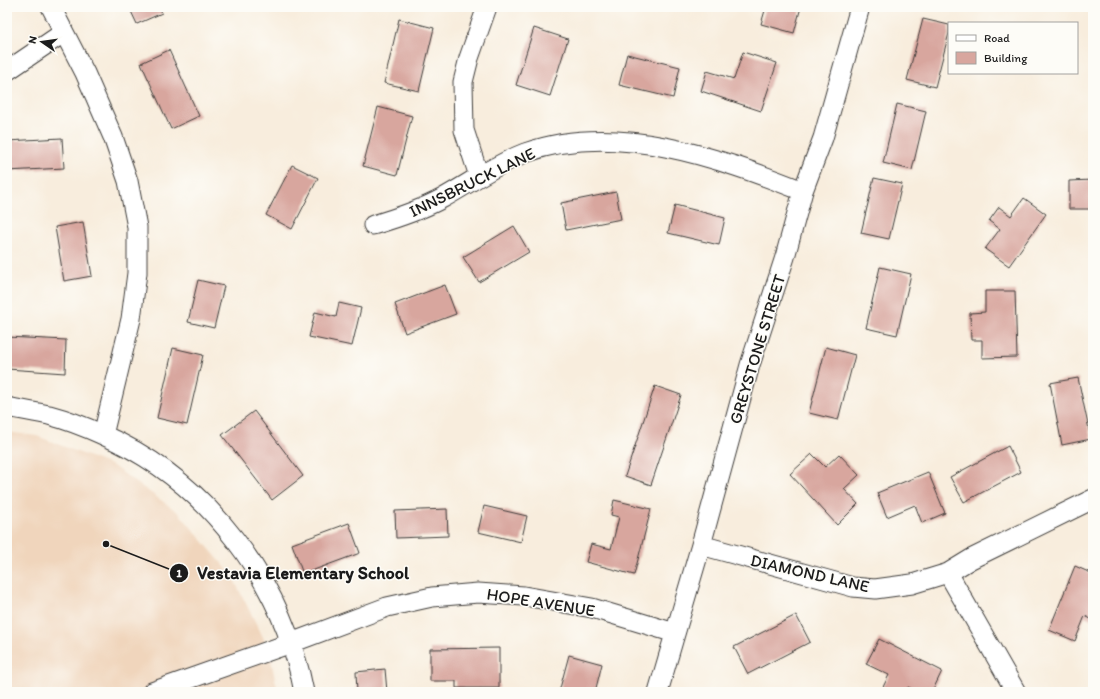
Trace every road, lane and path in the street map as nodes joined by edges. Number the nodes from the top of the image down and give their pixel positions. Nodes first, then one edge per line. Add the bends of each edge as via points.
1 (51, 7) edge
2 (487, 7) edge
3 (860, 7) edge
4 (63, 33) junction
5 (7, 71) edge
6 (479, 176) junction
7 (804, 191) junction
8 (373, 225) dead end
9 (7, 407) edge
10 (103, 435) junction
11 (1093, 499) edge
12 (701, 545) junction
13 (948, 573) junction
14 (675, 633) junction
15 (291, 643) junction
16 (152, 692) edge
17 (304, 692) edge
18 (658, 692) edge
19 (1016, 692) edge

1 - 4 street
2 - 6 street via 469,58 464,82 464,130
3 - 7 street, GREYSTONE STREET via 823,138
4 - 5 street
4 - 10 street via 85,73 113,137 128,181 137,227 137,273 132,319
6 - 7 street, INNSBRUCK LANE via 503,163 546,146 569,142 616,140 662,146 773,179
6 - 8 street, INNSBRUCK LANE via 415,212
7 - 12 street, GREYSTONE STREET via 750,365
9 - 10 street via 50,416
10 - 15 street via 140,454 173,478 228,530 256,569 276,605
11 - 13 street, DIAMOND LANE via 971,559
12 - 13 street, DIAMOND LANE via 853,586 875,589 912,584
12 - 14 street, GREYSTONE STREET
13 - 19 street
14 - 15 street, HOPE AVENUE via 592,608 524,596 478,593 432,597 387,607
14 - 18 street, GREYSTONE STREET
15 - 16 street, HOPE AVENUE
15 - 17 street

